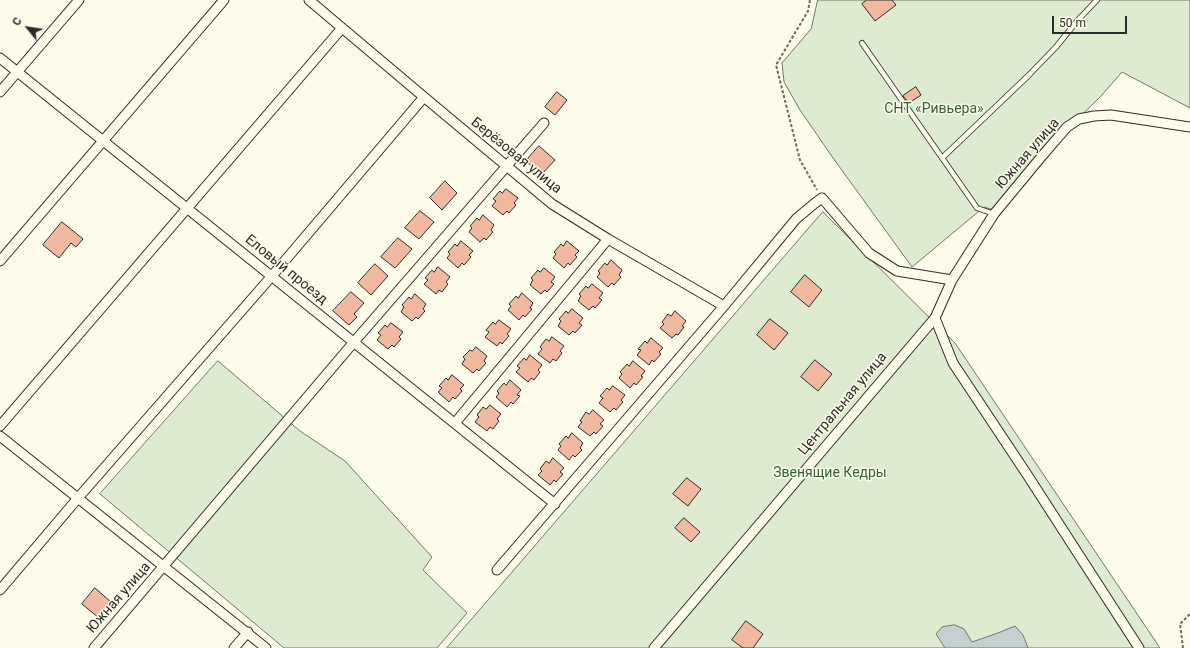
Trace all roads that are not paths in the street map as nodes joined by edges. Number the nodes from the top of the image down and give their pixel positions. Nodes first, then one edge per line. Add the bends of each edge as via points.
1 (79, 0) edge
2 (224, 0) edge
3 (309, 0) edge
4 (1097, 0) edge
5 (342, 28) junction
6 (862, 43) dead end
7 (0, 58) edge
8 (17, 72) junction
9 (0, 92) edge
10 (424, 98) junction
11 (544, 123) dead end
12 (1190, 128) edge
13 (102, 141) junction
14 (942, 158) junction
15 (506, 167) junction
16 (187, 208) junction
17 (994, 214) junction
18 (608, 239) junction
19 (0, 261) edge
20 (271, 277) junction
21 (952, 280) junction
22 (942, 304) joint
23 (724, 306) junction
24 (935, 318) junction
25 (354, 342) junction
26 (455, 423) junction
27 (0, 426) edge
28 (0, 436) edge
29 (78, 498) junction
30 (555, 504) junction
31 (165, 566) junction
32 (496, 570) dead end
33 (0, 590) edge
34 (248, 632) junction
35 (94, 648) edge
36 (234, 648) edge
37 (266, 648) edge
38 (654, 648) edge
39 (1139, 648) edge

1 - 8 street
2 - 13 street
3 - 5 street, Берёзовая улица
4 - 14 lane via 1028,76
5 - 10 street, Берёзовая улица
5 - 16 street
6 - 14 lane
7 - 8 street, Еловый проезд
8 - 9 street
8 - 13 street, Еловый проезд
10 - 15 street, Берёзовая улица
10 - 20 street
11 - 15 street, Южная улица
12 - 17 street, Южная улица via 1111,115 1080,119 1067,127
13 - 16 street, Еловый проезд
13 - 19 street
14 - 17 lane via 977,208
15 - 18 street, Берёзовая улица via 552,204
15 - 25 street, Южная улица
16 - 20 street, Еловый проезд
16 - 27 street
17 - 21 street, Южная улица
18 - 23 street, Берёзовая улица
18 - 26 street
20 - 25 street, Еловый проезд
20 - 29 street
21 - 22 street, Южная улица
21 - 23 street via 896,271 870,253 822,198 796,219
22 - 24 street, Центральная улица
23 - 30 street
24 - 38 street, Центральная улица
24 - 39 street via 953,363
25 - 26 street, Еловый проезд
25 - 31 street, Южная улица
26 - 30 street, Еловый проезд
28 - 29 street
29 - 31 street
29 - 33 street
30 - 32 street
31 - 34 street
31 - 35 street, Южная улица
34 - 36 street
34 - 37 street

